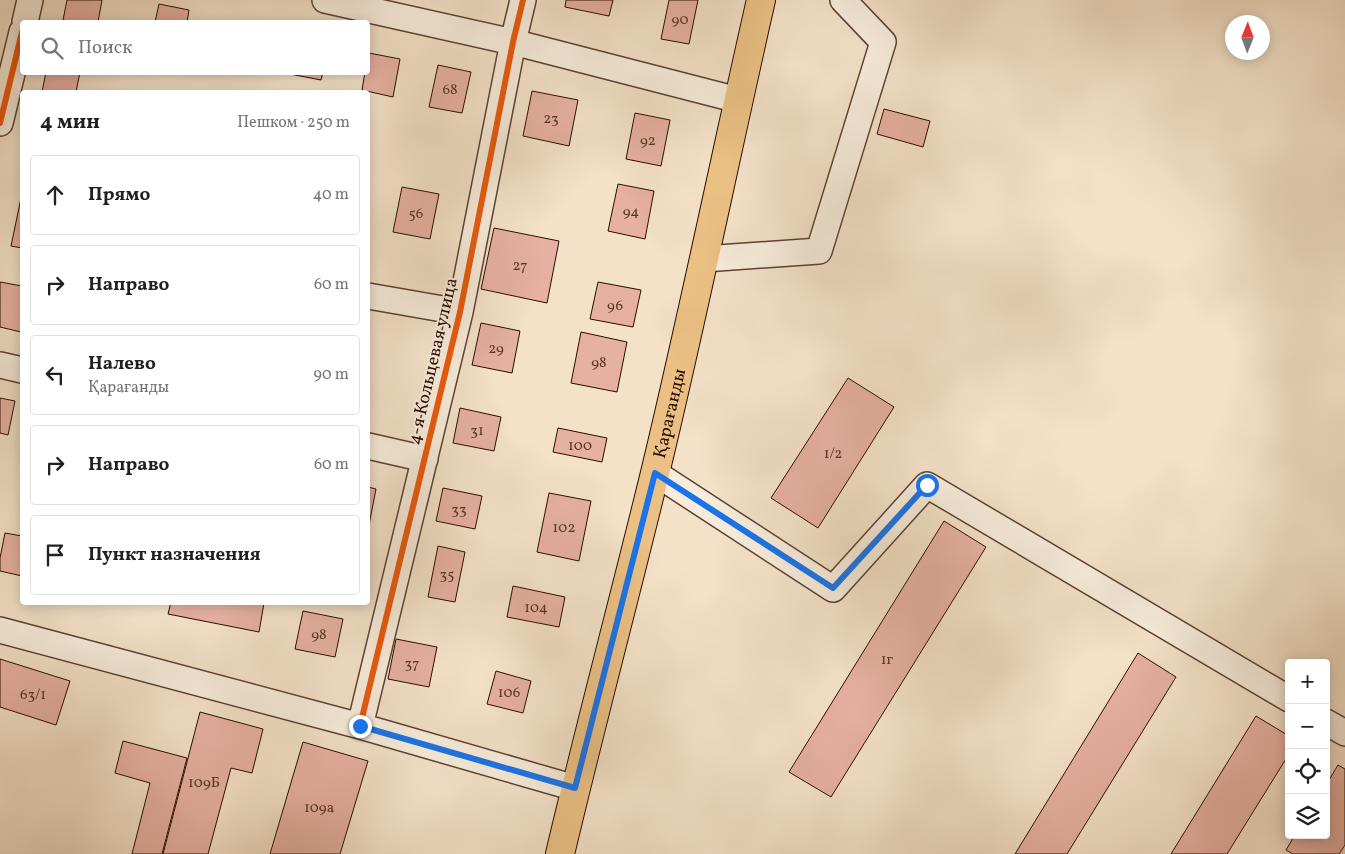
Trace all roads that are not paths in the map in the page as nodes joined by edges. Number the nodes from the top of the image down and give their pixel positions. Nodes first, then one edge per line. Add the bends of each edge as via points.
1 (30, 0) edge
2 (325, 0) edge
3 (523, 0) edge
4 (762, 0) edge
5 (843, 0) edge
6 (25, 20) edge
7 (20, 40) edge
8 (513, 42) junction
9 (738, 100) junction
10 (0, 123) edge
11 (704, 259) junction
12 (370, 296) edge
13 (460, 312) junction
14 (0, 365) edge
15 (20, 370) edge
16 (370, 446) edge
17 (425, 459) junction
18 (655, 473) junction
19 (0, 630) edge
20 (1285, 697) edge
21 (1330, 724) edge
22 (360, 726) junction
23 (1345, 733) edge
24 (575, 788) junction
25 (560, 854) edge

1 - 6 street
2 - 8 street
3 - 8 street, 4-я Кольцевая улица
4 - 9 main road, Қарағанды
5 - 11 street via 883,42 819,251
7 - 10 street
8 - 9 street
8 - 13 street, 4-я Кольцевая улица
9 - 11 main road, Қарағанды
11 - 18 main road, Қарағанды
12 - 13 street
13 - 17 street, 4-я Кольцевая улица
14 - 15 street
16 - 17 street
17 - 22 street, 4-я Кольцевая улица
18 - 20 street via 833,588 927,485
18 - 24 main road, Қарағанды
19 - 22 street
21 - 23 street
22 - 24 street
24 - 25 main road, Қарағанды

